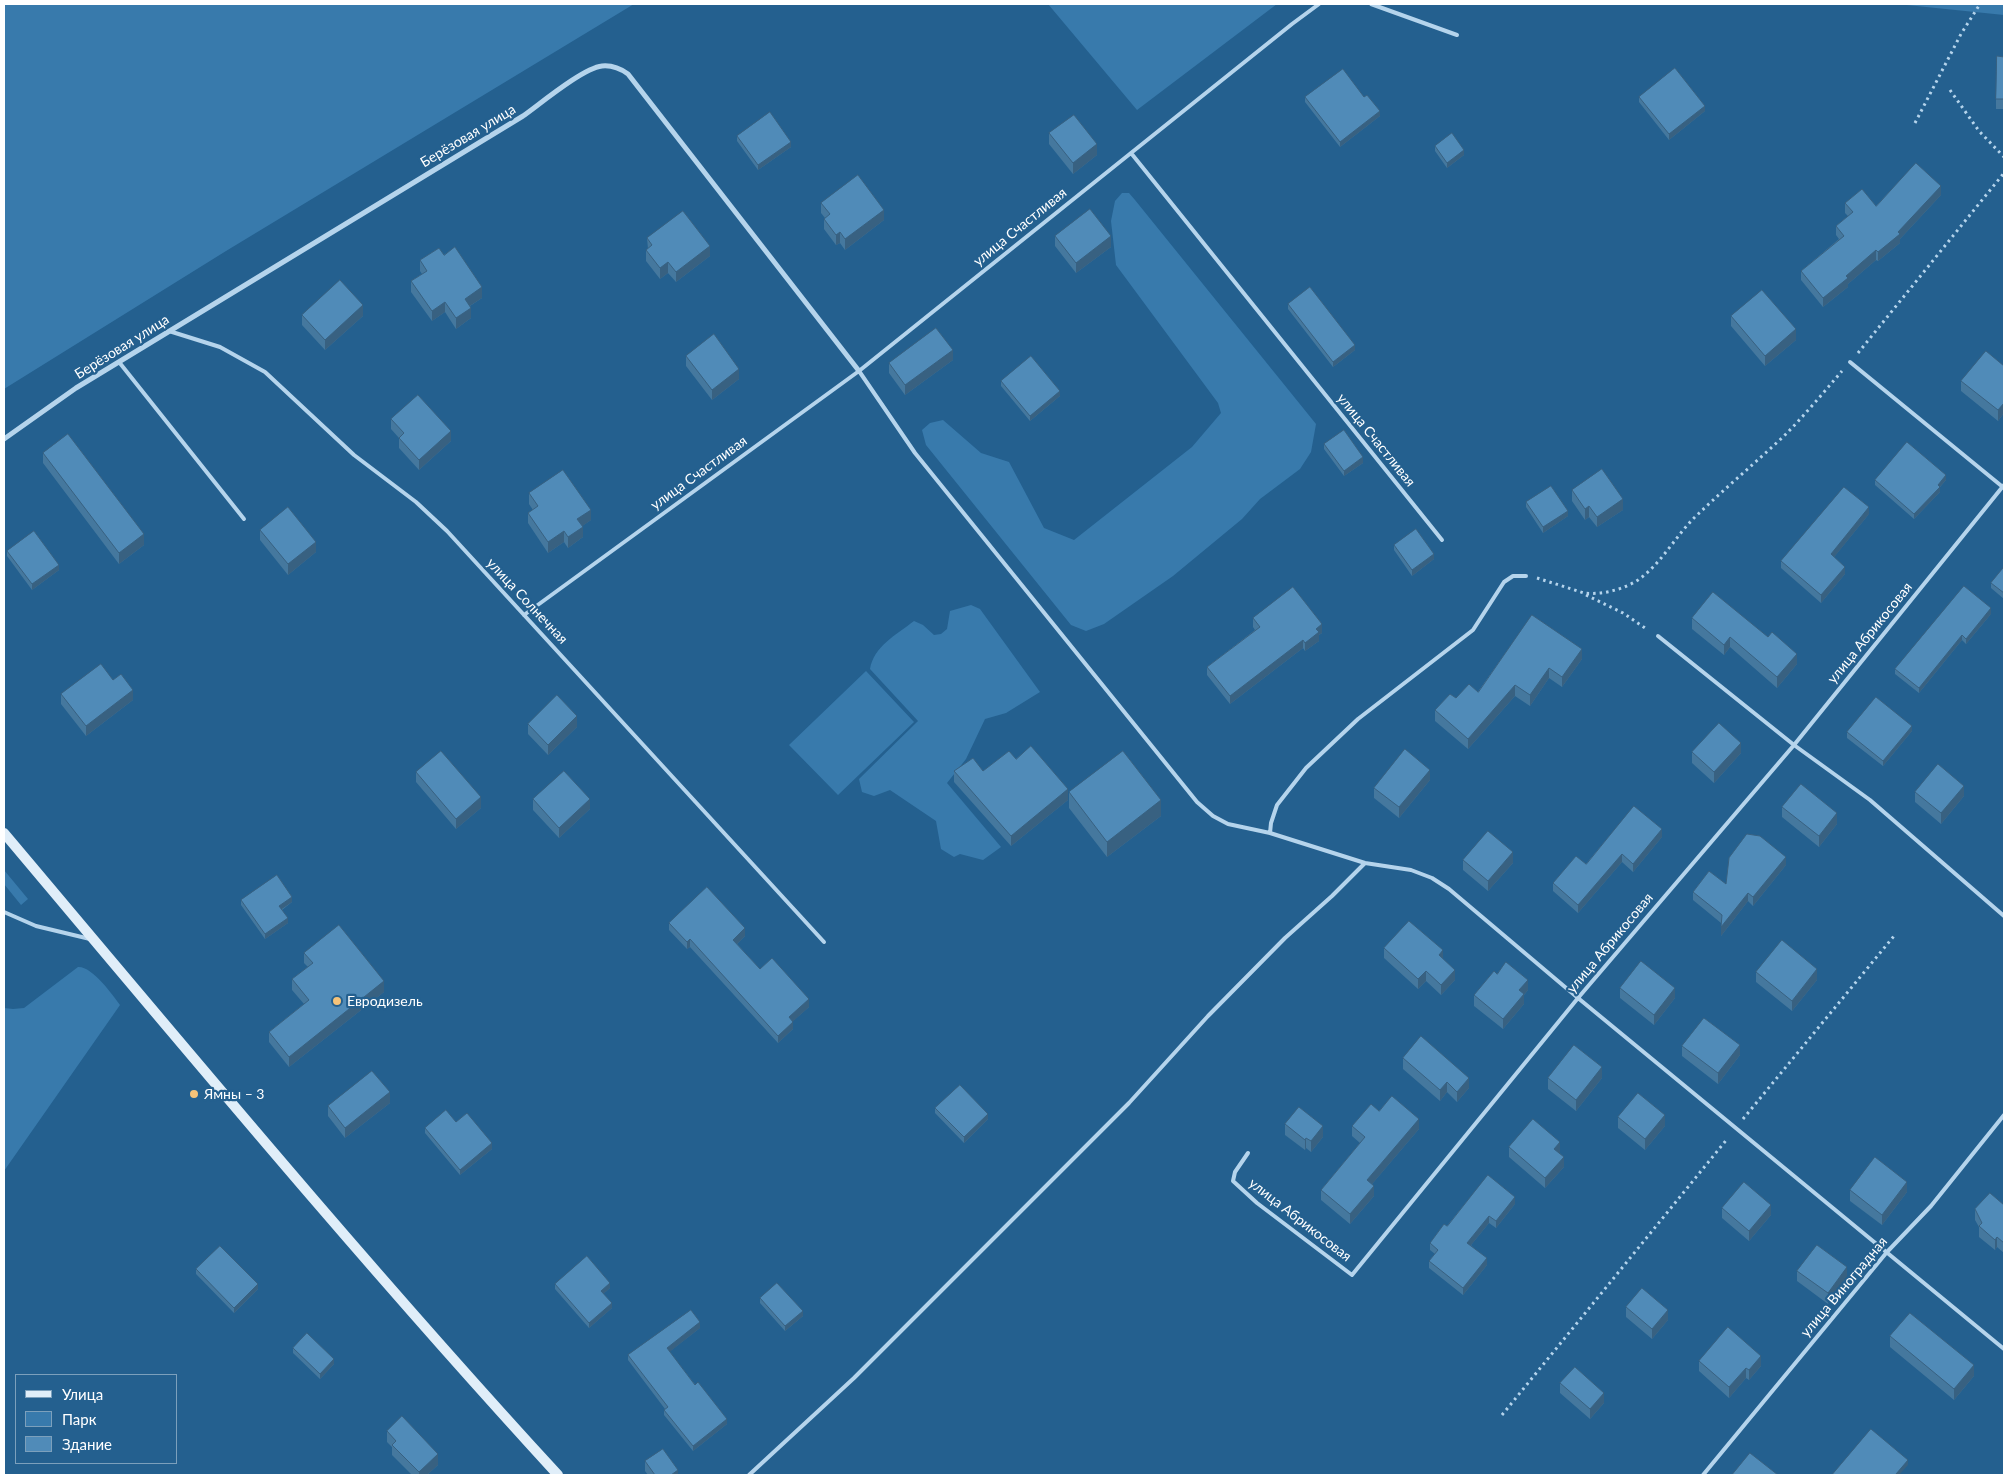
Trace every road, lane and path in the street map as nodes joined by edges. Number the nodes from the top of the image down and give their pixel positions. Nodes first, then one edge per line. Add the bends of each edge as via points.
1 (1320, 4) edge
2 (1371, 4) edge
3 (1980, 4) edge
4 (1457, 35) dead end
5 (1950, 90) dead end
6 (1915, 123) dead end
7 (1131, 153) junction
8 (2004, 157) edge
9 (2004, 173) edge
10 (169, 331) junction
11 (119, 362) junction
12 (1850, 362) junction
13 (859, 370) junction
14 (4, 439) edge
15 (2004, 487) edge
16 (244, 518) dead end
17 (1442, 540) dead end
18 (1526, 576) joint
19 (1584, 593) junction
20 (524, 615) junction
21 (1658, 636) joint
22 (1794, 745) junction
23 (4, 833) edge
24 (1270, 833) junction
25 (1365, 863) junction
26 (4, 912) edge
27 (2004, 916) edge
28 (1894, 936) dead end
29 (94, 940) junction
30 (824, 942) dead end
31 (1578, 998) junction
32 (2004, 1115) edge
33 (1737, 1128) junction
34 (1248, 1153) dead end
35 (1887, 1252) junction
36 (2004, 1349) edge
37 (1502, 1415) dead end
38 (558, 1475) edge
39 (749, 1475) edge
40 (1703, 1475) edge

1 - 7 lane
2 - 4 lane
3 - 6 path
5 - 8 path via 1978,131
7 - 13 lane, улица Счастливая
7 - 17 lane, улица Счастливая
9 - 12 path
10 - 11 street, Берёзовая улица
10 - 13 street, Берёзовая улица via 523,116 579,77 598,67 610,66 628,74
10 - 20 lane, улица Солнечная via 220,347 266,372 354,454 441,525
11 - 14 street, Берёзовая улица
11 - 16 lane
12 - 15 lane
12 - 19 path via 1785,434 1692,520 1639,579 1613,591
13 - 20 lane, улица Счастливая
13 - 24 lane via 915,453 1197,802 1228,824
15 - 22 lane, улица Абрикосовая
18 - 19 path
18 - 24 lane via 1513,576 1504,582 1473,630 1358,719 1306,768 1277,804
19 - 21 path
20 - 30 lane, улица Солнечная
21 - 22 lane
22 - 27 lane via 1870,800
22 - 31 lane, улица Абрикосовая
23 - 29 main road
24 - 25 lane
25 - 31 lane via 1411,870 1449,888
25 - 39 lane via 1271,952 1129,1103 854,1378
26 - 29 lane via 36,926
28 - 33 path
29 - 38 main road via 301,1184
31 - 33 lane
31 - 34 lane, улица Абрикосовая via 1352,1275 1233,1181
32 - 35 lane, улица Виноградная via 1932,1206
33 - 35 lane
33 - 37 path
35 - 36 lane
35 - 40 lane, улица Виноградная

